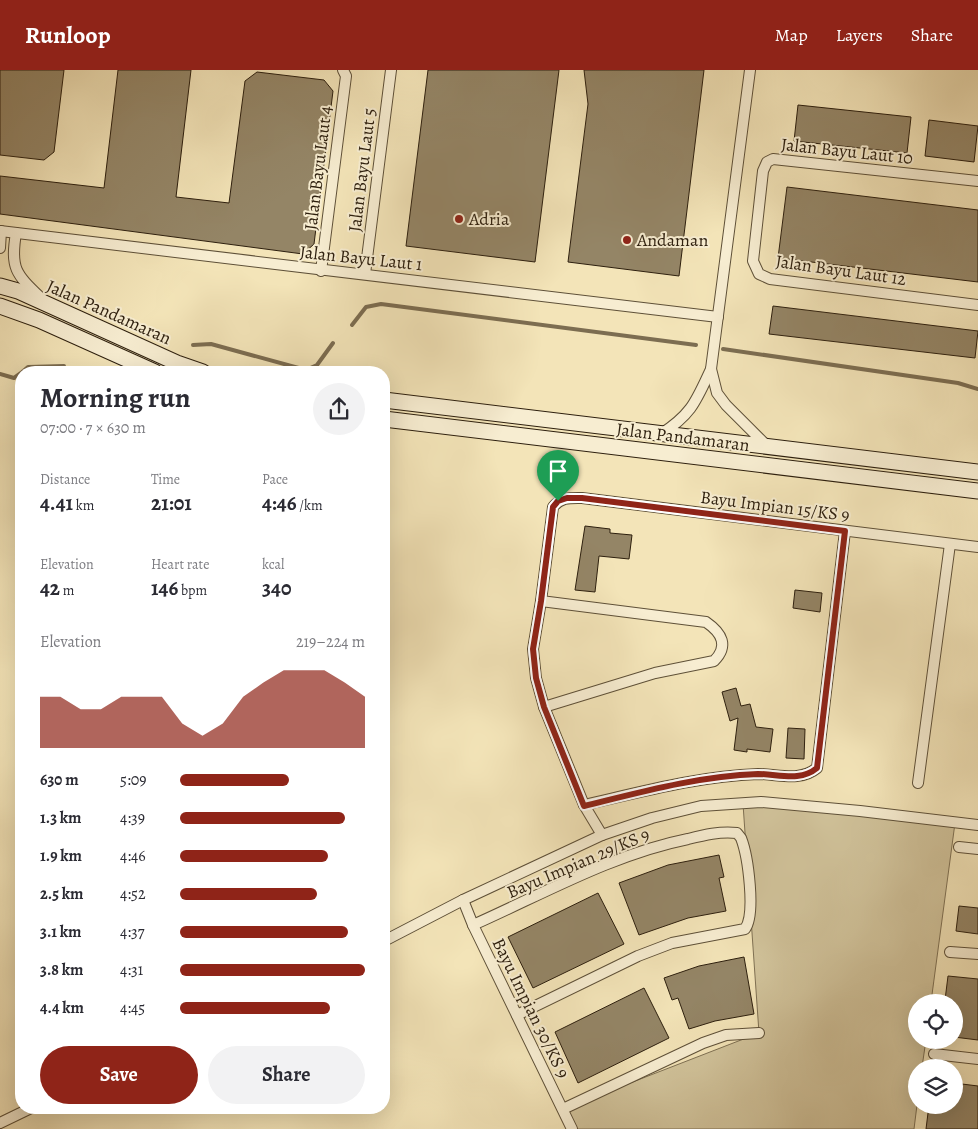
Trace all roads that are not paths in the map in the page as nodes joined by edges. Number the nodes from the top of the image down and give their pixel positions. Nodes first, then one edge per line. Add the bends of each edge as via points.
1 (343, 70) edge
2 (391, 70) edge
3 (750, 70) edge
4 (978, 182) edge
5 (758, 216) joint
6 (1, 231) edge
7 (16, 233) junction
8 (0, 248) edge
9 (321, 271) junction
10 (365, 274) junction
11 (0, 286) edge
12 (47, 304) junction
13 (978, 305) edge
14 (0, 306) edge
15 (718, 317) junction
16 (142, 366) edge
17 (185, 366) edge
18 (711, 369) junction
19 (390, 401) edge
20 (390, 420) edge
21 (661, 434) junction
22 (768, 447) junction
23 (978, 472) edge
24 (978, 491) edge
25 (845, 531) junction
26 (950, 544) junction
27 (978, 547) edge
28 (541, 601) junction
29 (544, 707) junction
30 (918, 783) dead end
31 (584, 806) junction
32 (978, 826) edge
33 (602, 836) junction
34 (959, 847) dead end
35 (978, 850) edge
36 (463, 900) junction
37 (473, 925) junction
38 (390, 938) edge
39 (950, 952) dead end
40 (978, 954) edge
41 (517, 1015) junction
42 (759, 1033) dead end
43 (934, 1054) dead end
44 (978, 1059) edge
45 (563, 1109) junction
46 (19, 1114) edge
47 (0, 1123) edge
48 (572, 1129) edge

1 - 9 street, Jalan Bayu Laut 4 via 346,76
2 - 10 street, Jalan Bayu Laut 5
3 - 15 street
4 - 5 street, Jalan Bayu Laut 10 via 773,159 767,162 763,171
5 - 13 street, Jalan Bayu Laut 12 via 753,261 759,274 770,279
6 - 7 street, Jalan Bayu Laut 1
6 - 8 street
7 - 9 street, Jalan Bayu Laut 1
7 - 12 street via 13,264 23,280
9 - 10 street, Jalan Bayu Laut 1
10 - 15 street, Jalan Bayu Laut 1
11 - 12 main road, Jalan Pandamaran
12 - 17 main road, Jalan Pandamaran
14 - 16 main road, Jalan Pandamaran
15 - 18 street
18 - 21 street via 693,406 680,422
18 - 22 street via 717,393
19 - 21 main road, Jalan Pandamaran
20 - 24 main road, Jalan Pandamaran
21 - 22 main road, Jalan Pandamaran
22 - 23 main road, Jalan Pandamaran
25 - 26 street, Bayu Impian 15/KS 9
25 - 28 street, Bayu Impian 15/KS 9 via 567,498 553,507
25 - 31 street via 817,768 802,777 759,774 702,780
26 - 27 street, Bayu Impian 15/KS 9
26 - 30 street
28 - 29 street via 533,649
28 - 29 street via 706,622 717,630 722,640 721,655 714,662 655,673
29 - 31 street
31 - 33 street
32 - 33 street via 761,802 701,806 652,818
33 - 36 street
34 - 35 street
36 - 37 street, Bayu Impian 30/KS 9
36 - 38 street
37 - 41 street, Bayu Impian 30/KS 9
37 - 41 street, Bayu Impian 29/KS 9 via 631,855 669,842 725,832 737,833 741,838 749,880 749,924 744,929 672,943 631,959
39 - 40 street
41 - 45 street, Bayu Impian 30/KS 9
42 - 45 street via 726,1036 702,1043
43 - 44 street
45 - 48 street, Bayu Impian 30/KS 9
46 - 47 street

